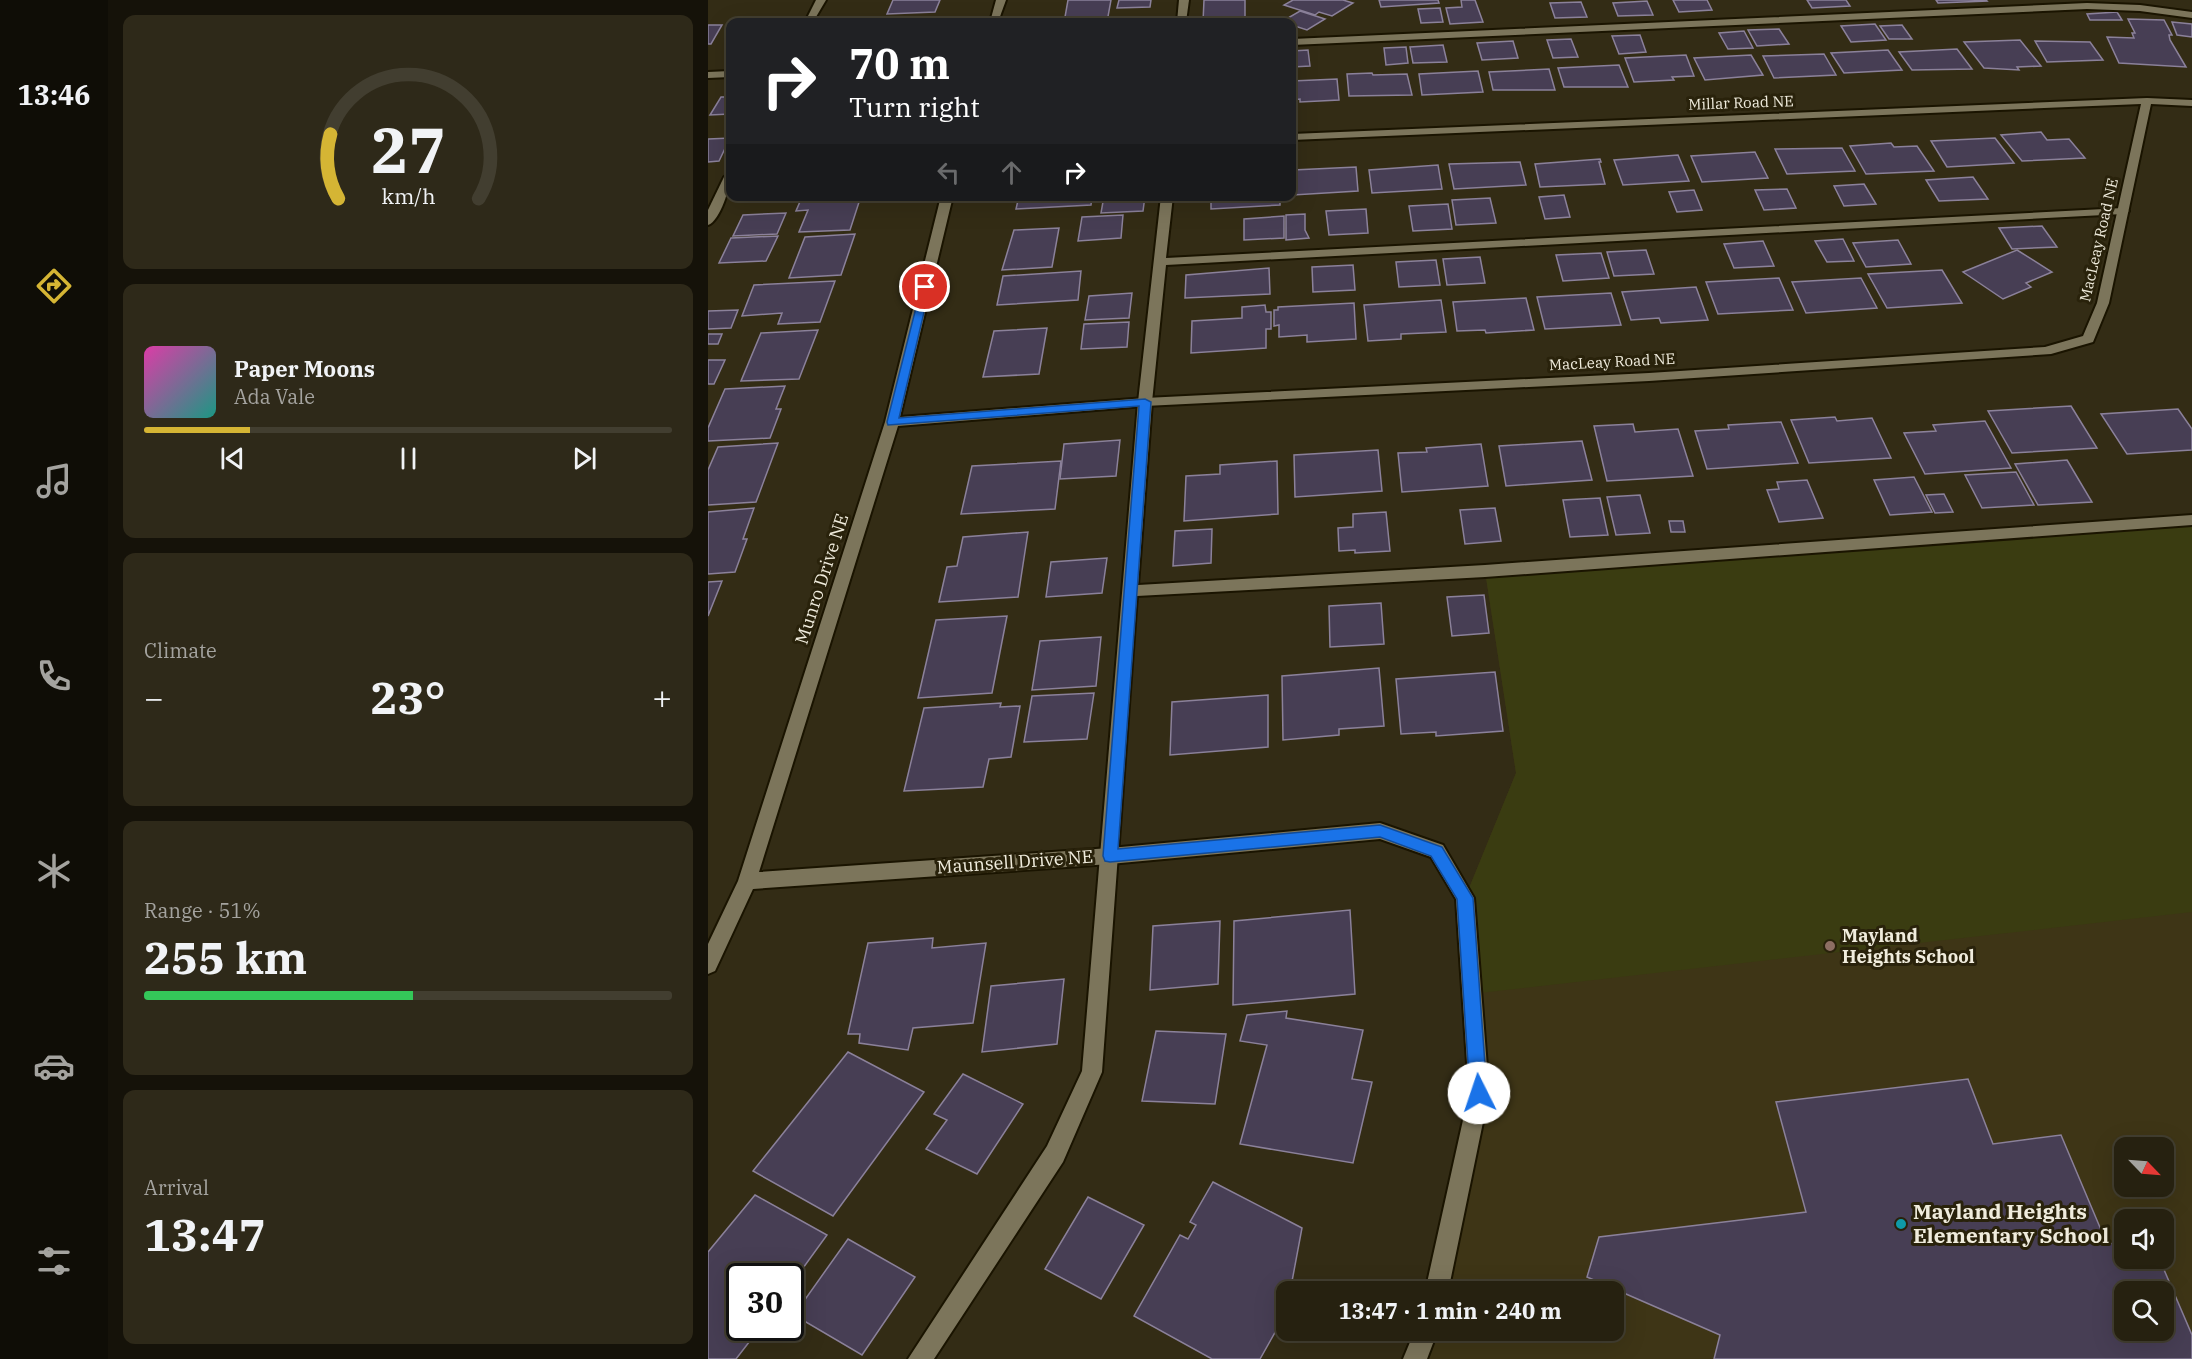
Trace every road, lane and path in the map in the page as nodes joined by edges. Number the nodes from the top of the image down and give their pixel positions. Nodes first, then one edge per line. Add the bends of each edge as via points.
1 (821, 0) edge
2 (1001, 0) edge
3 (1184, 0) edge
4 (2192, 15) edge
5 (811, 18) edge
6 (995, 18) edge
7 (1182, 18) edge
8 (1296, 42) edge
9 (726, 74) edge
10 (708, 75) edge
11 (2147, 101) junction
12 (2192, 103) edge
13 (1296, 137) edge
14 (726, 185) edge
15 (946, 201) edge
16 (1166, 201) edge
17 (2123, 211) junction
18 (708, 222) edge
19 (1160, 262) junction
20 (1145, 402) junction
21 (892, 422) junction
22 (2192, 520) edge
23 (1132, 591) junction
24 (1110, 856) junction
25 (747, 881) junction
26 (708, 964) edge
27 (1438, 1281) edge
28 (1422, 1341) edge
29 (920, 1359) edge
30 (1415, 1359) edge

1 - 5 street
2 - 6 street
3 - 7 street
4 - 8 street via 2087,6
9 - 10 street
11 - 12 street, Millar Road NE
11 - 13 street, Millar Road NE
11 - 17 street, MacLeay Road NE
14 - 18 street
15 - 21 street, Munro Drive NE
16 - 19 street
17 - 19 street
17 - 20 street, MacLeay Road NE via 2103,303 2088,339 2046,351 1649,377
19 - 20 street
20 - 21 street, MacLeay Road NE
20 - 23 street
21 - 25 street, Munro Drive NE
22 - 23 street via 1497,570
23 - 24 street
24 - 25 street, Maunsell Drive NE
24 - 27 street, Maunsell Drive NE via 1380,831 1437,851 1465,898 1479,1093
24 - 29 street via 1092,1072 1055,1154
25 - 26 street, Munro Drive NE
28 - 30 street

